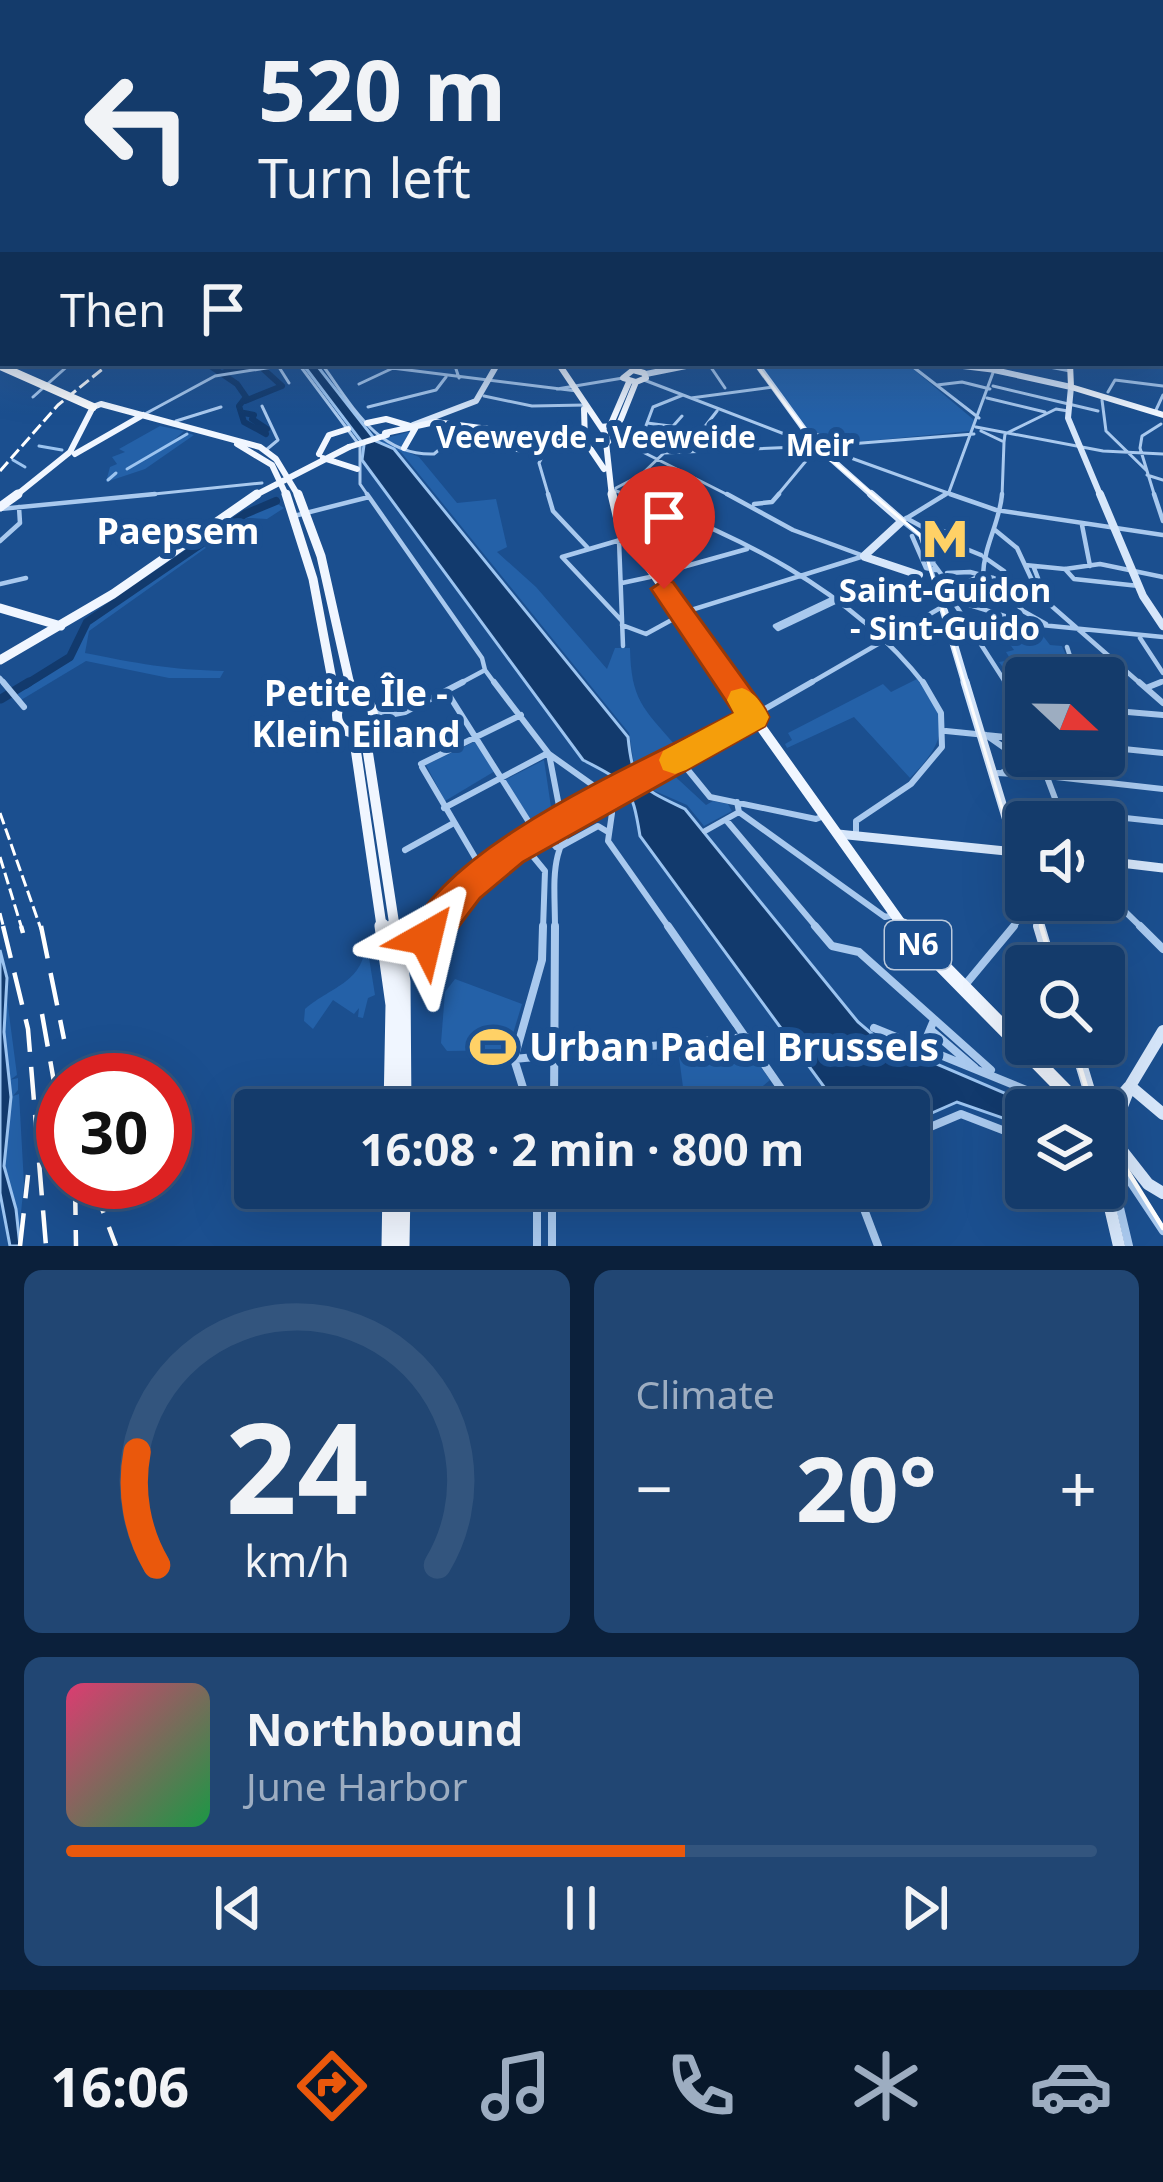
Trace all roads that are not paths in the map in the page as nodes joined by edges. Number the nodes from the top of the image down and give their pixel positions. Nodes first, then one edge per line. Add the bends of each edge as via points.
1 (12, 366) edge
2 (67, 366) edge
3 (270, 366) edge
4 (279, 366) edge
5 (300, 366) edge
6 (323, 366) edge
7 (383, 366) edge
8 (455, 366) edge
9 (497, 366) edge
10 (560, 366) edge
11 (684, 366) edge
12 (707, 366) edge
13 (757, 366) edge
14 (912, 366) edge
15 (992, 366) edge
16 (1035, 366) edge
17 (635, 373) edge
18 (446, 377) junction
19 (459, 378) junction
20 (492, 382) junction
21 (47, 383) junction
22 (289, 383) dead end
23 (359, 384) dead end
24 (1071, 384) edge
25 (937, 385) junction
26 (1163, 386) edge
27 (773, 387) junction
28 (576, 388) junction
29 (990, 389) junction
30 (727, 391) junction
31 (1108, 392) dead end
32 (683, 395) junction
33 (1163, 395) edge
34 (484, 396) junction
35 (33, 397) dead end
36 (691, 398) junction
37 (987, 398) junction
38 (1102, 400) dead end
39 (585, 405) junction
40 (97, 406) junction
41 (262, 406) dead end
42 (220, 407) dead end
43 (368, 407) dead end
44 (719, 409) junction
45 (456, 411) junction
46 (1098, 411) junction
47 (1048, 413) junction
48 (1161, 415) edge
49 (682, 416) dead end
50 (140, 417) junction
51 (979, 418) junction
52 (176, 421) junction
53 (394, 421) junction
54 (367, 423) junction
55 (647, 423) junction
56 (470, 424) junction
57 (419, 425) junction
58 (674, 425) junction
59 (600, 426) junction
60 (348, 429) junction
61 (586, 429) junction
62 (698, 429) junction
63 (980, 430) junction
64 (1011, 432) junction
65 (219, 433) junction
66 (388, 433) junction
67 (411, 438) junction
68 (552, 439) junction
69 (1002, 441) junction
70 (614, 442) junction
71 (799, 443) junction
72 (816, 446) junction
73 (1080, 446) junction
74 (590, 447) junction
75 (404, 448) junction
76 (76, 450) junction
77 (266, 450) junction
78 (731, 450) junction
79 (333, 452) junction
80 (834, 452) junction
81 (1125, 452) junction
82 (544, 453) junction
83 (1142, 453) junction
84 (1163, 455) edge
85 (658, 456) junction
86 (357, 469) junction
87 (300, 473) dead end
88 (1146, 473) junction
89 (283, 474) junction
90 (607, 474) junction
91 (1163, 479) edge
92 (262, 483) junction
93 (1150, 489) junction
94 (611, 490) junction
95 (1163, 491) edge
96 (948, 494) junction
97 (369, 496) junction
98 (772, 502) junction
99 (748, 505) junction
100 (19, 507) junction
101 (0, 508) edge
102 (1000, 511) junction
103 (299, 515) junction
104 (1162, 517) edge
105 (777, 520) junction
106 (903, 521) junction
107 (1082, 523) junction
108 (1116, 528) junction
109 (995, 530) junction
110 (1163, 535) edge
111 (624, 539) junction
112 (0, 541) edge
113 (937, 545) junction
114 (958, 545) junction
115 (587, 547) junction
116 (747, 549) junction
117 (927, 554) junction
118 (864, 556) junction
119 (1027, 565) junction
120 (1090, 566) junction
121 (1065, 569) junction
122 (1004, 571) dead end
123 (1135, 571) junction
124 (803, 575) junction
125 (652, 576) junction
126 (945, 576) junction
127 (986, 577) junction
128 (1163, 577) edge
129 (26, 578) dead end
130 (622, 583) junction
131 (0, 584) edge
132 (950, 584) junction
133 (963, 584) junction
134 (1139, 586) junction
135 (1036, 591) junction
136 (939, 596) junction
137 (957, 597) junction
138 (834, 601) junction
139 (1048, 601) junction
140 (327, 605) junction
141 (0, 608) edge
142 (943, 609) junction
143 (681, 614) junction
144 (1043, 622) junction
145 (622, 623) junction
146 (60, 625) junction
147 (1163, 626) edge
148 (1077, 628) junction
149 (1138, 634) junction
150 (1163, 637) edge
151 (885, 643) junction
152 (623, 646) dead end
153 (1067, 646) dead end
154 (1070, 657) edge
155 (0, 658) edge
156 (345, 668) junction
157 (485, 670) junction
158 (331, 672) junction
159 (1163, 677) edge
160 (0, 678) edge
161 (1005, 680) edge
162 (1146, 688) junction
163 (445, 693) junction
164 (356, 699) junction
165 (1163, 703) edge
166 (342, 705) junction
167 (25, 707) dead end
168 (1125, 712) edge
169 (521, 715) junction
170 (1163, 716) edge
171 (754, 717) junction
172 (367, 722) junction
173 (946, 731) junction
174 (980, 735) junction
175 (475, 737) junction
176 (1005, 738) edge
177 (1005, 746) edge
178 (1125, 749) edge
179 (1163, 753) edge
180 (549, 754) junction
181 (994, 761) dead end
182 (688, 770) dead end
183 (1005, 770) edge
184 (1073, 777) edge
185 (501, 779) junction
186 (1163, 789) edge
187 (737, 802) junction
188 (1005, 806) edge
189 (445, 808) junction
190 (590, 808) junction
191 (739, 812) junction
192 (824, 816) junction
193 (1125, 818) edge
194 (727, 820) junction
195 (1163, 822) edge
196 (453, 823) junction
197 (546, 830) junction
198 (706, 831) dead end
199 (608, 832) junction
200 (856, 834) junction
201 (537, 835) junction
202 (837, 835) junction
203 (558, 848) junction
204 (405, 850) dead end
205 (1005, 850) edge
206 (503, 857) junction
207 (1125, 863) edge
208 (1163, 868) edge
209 (483, 872) junction
210 (1125, 912) edge
211 (894, 915) junction
212 (1018, 921) edge
213 (1163, 950) edge
214 (393, 958) junction
215 (965, 985) junction
216 (534, 992) junction
217 (555, 994) junction
218 (933, 1026) junction
219 (874, 1028) dead end
220 (1163, 1031) edge
221 (746, 1037) junction
222 (923, 1046) junction
223 (556, 1055) junction
224 (514, 1059) junction
225 (992, 1070) dead end
226 (398, 1071) junction
227 (979, 1072) junction
228 (1130, 1086) junction
229 (395, 1089) edge
230 (401, 1089) edge
231 (523, 1089) edge
232 (555, 1089) edge
233 (782, 1089) edge
234 (1023, 1089) edge
235 (1060, 1089) edge
236 (1125, 1100) edge
237 (1163, 1114) edge
238 (930, 1127) edge
239 (1005, 1131) edge
240 (1125, 1159) edge
241 (1125, 1168) edge
242 (1163, 1193) edge
243 (390, 1209) edge
244 (403, 1209) edge
245 (537, 1209) edge
246 (553, 1209) edge
247 (864, 1209) edge
248 (1110, 1209) edge
249 (1119, 1209) edge
250 (1163, 1231) edge
251 (389, 1246) edge
252 (402, 1246) edge
253 (537, 1246) edge
254 (552, 1246) edge
255 (878, 1246) edge
256 (1124, 1246) edge

1 - 21 highway
2 - 21 street
3 - 50 street via 225,374
4 - 22 street
5 - 60 street
6 - 54 street
7 - 18 street
7 - 23 street
8 - 19 street
9 - 20 street
10 - 28 main road, N6
11 - 17 street
12 - 30 street
13 - 27 street
14 - 25 street
15 - 24 street
15 - 24 street
15 - 29 street
16 - 24 street
17 - 28 street
17 - 32 street
17 - 59 main road via 610,426
17 - 70 main road
18 - 19 street
18 - 43 street via 436,390
19 - 20 street
20 - 28 street
20 - 34 street
21 - 35 street
21 - 40 highway
24 - 29 street
24 - 46 street
24 - 47 street
24 - 48 main road
24 - 48 main road
24 - 73 street
25 - 29 street
25 - 51 street
26 - 31 street via 1115,380
27 - 30 street
27 - 72 street
28 - 39 main road, N6
29 - 37 street
30 - 36 street
32 - 36 street
32 - 55 street via 653,407
33 - 48 street
34 - 39 street
34 - 45 street
36 - 44 street
37 - 47 street
37 - 51 street
38 - 46 street
39 - 59 main road, N6
39 - 61 main road, N6
40 - 50 main road
40 - 76 main road
41 - 77 street via 278,440
42 - 52 street
44 - 62 street
44 - 71 street
45 - 56 street
45 - 57 street
45 - 57 street
46 - 81 street
47 - 64 street
48 - 83 street via 1142,436
49 - 58 street
50 - 52 main road
50 - 65 main road
50 - 76 main road
51 - 63 street
52 - 65 main road
53 - 54 main road
53 - 57 main road
53 - 66 main road
54 - 75 street via 380,440
55 - 58 street
55 - 70 street
56 - 57 main road
56 - 61 main road via 563,437
57 - 66 main road
57 - 67 main road
57 - 68 main road
58 - 62 street
59 - 61 main road
59 - 70 main road, N6
60 - 79 main road via 331,434
60 - 86 street via 360,446
61 - 74 main road, N6
62 - 78 street via 726,439
63 - 64 street
63 - 69 street
63 - 80 street
63 - 96 street
64 - 69 street
64 - 73 street
65 - 77 main road
65 - 89 main road
66 - 67 main road
66 - 79 main road, bridge
67 - 75 main road
68 - 74 main road
68 - 82 street
69 - 102 street
70 - 74 main road
70 - 85 street
70 - 90 main road, N6
71 - 72 street
71 - 72 street
71 - 78 street
72 - 80 street
72 - 80 street via 828,438
72 - 98 street
73 - 81 street
73 - 108 street
74 - 90 main road, N6
75 - 82 street via 422,456 446,444
76 - 101 main road
77 - 89 main road
78 - 85 street
79 - 86 main road
79 - 87 street
79 - 89 main road
80 - 96 street
80 - 106 street
81 - 83 street
81 - 88 street
82 - 115 street via 552,510
83 - 84 street
83 - 88 street
85 - 94 street
85 - 99 street
86 - 97 street
88 - 91 street
88 - 93 street
89 - 92 main road
89 - 103 main road
89 - 146 main road
90 - 94 main road, N6
92 - 100 street
92 - 146 main road
93 - 95 street
93 - 104 street
94 - 111 main road, N6
94 - 116 street
96 - 102 street
96 - 106 street
97 - 103 street
97 - 157 street
98 - 99 street
98 - 105 street
99 - 105 street
100 - 101 street
100 - 112 street via 20,524
102 - 107 street
102 - 109 street
103 - 140 main road
105 - 118 street
106 - 117 street
106 - 118 street
107 - 108 street
107 - 120 street
108 - 110 street
108 - 123 street
109 - 119 street
109 - 127 street via 984,548
111 - 115 street
111 - 125 main road, N6
111 - 130 street
113 - 114 street
113 - 117 street
113 - 117 street
114 - 117 street via 950,532
114 - 122 street
115 - 145 street via 562,557
116 - 124 street
116 - 125 street
117 - 118 street
117 - 126 street
117 - 136 street
118 - 124 street
119 - 121 street
119 - 135 street
119 - 139 street
120 - 121 street
120 - 123 street
121 - 134 street via 1075,582
123 - 128 street
123 - 134 street
124 - 138 street
124 - 143 street
125 - 130 street
125 - 143 main road, N6
126 - 127 street
126 - 132 street
126 - 133 street
127 - 133 street
127 - 135 street
127 - 144 street
129 - 131 street
130 - 145 street
132 - 133 street
132 - 137 street
133 - 137 street
134 - 147 street
135 - 139 street
136 - 137 street
136 - 142 street
137 - 144 street
137 - 161 street
138 - 138 street via 775,626 778,629
138 - 151 street
139 - 148 street
140 - 156 main road
140 - 158 main road
141 - 146 main road
142 - 151 street
142 - 174 street
143 - 145 street via 646,634
143 - 171 main road, N6
144 - 148 street
145 - 152 street
146 - 155 main road
148 - 149 street
148 - 162 street
149 - 150 street
149 - 159 street
151 - 171 street
151 - 173 street via 937,699
153 - 154 street
156 - 158 street
156 - 164 main road
157 - 163 street
157 - 169 street
158 - 166 main road
159 - 162 street
160 - 167 street
162 - 165 street
163 - 172 street
163 - 175 street
164 - 166 main road
164 - 172 main road via 370,702
166 - 172 main road via 335,722 341,729
168 - 170 street
169 - 175 street
169 - 180 street
171 - 190 street, bridge
171 - 192 main road, N6
172 - 214 main road
173 - 174 street
173 - 200 street via 931,766 856,820
174 - 176 street
174 - 177 street
174 - 188 street
175 - 185 street
175 - 189 street via 421,766
178 - 179 street
180 - 185 street
180 - 197 street via 559,806
180 - 199 street via 596,788 611,810
181 - 183 street
182 - 187 street via 710,796
184 - 186 street
185 - 189 street
185 - 201 street
187 - 191 street
187 - 192 street
189 - 196 street
190 - 197 street
190 - 203 street via 569,824
191 - 194 street
191 - 211 street via 885,917
192 - 202 main road, N6
193 - 195 street
194 - 198 street
194 - 218 street via 832,946 859,952
196 - 204 street
196 - 209 street
197 - 201 street
197 - 203 street
199 - 203 street via 598,826
199 - 221 street
200 - 202 street
200 - 205 street
201 - 206 street
202 - 211 main road, N6
203 - 217 street
206 - 209 street
206 - 216 street via 531,854 545,871 545,942
207 - 208 street
209 - 214 street via 420,947
210 - 213 street
211 - 215 main road, N6
212 - 215 street
214 - 226 main road
215 - 235 main road, N6
216 - 217 street
216 - 224 street
217 - 223 street
218 - 222 street
218 - 225 street
218 - 227 street
219 - 222 street
220 - 228 street
221 - 223 street
221 - 233 street
222 - 227 street
223 - 224 street
223 - 232 street
224 - 231 street
226 - 229 main road
226 - 230 main road
227 - 234 street
228 - 236 street
228 - 237 street
238 - 239 street via 961,1114
240 - 242 street
241 - 250 street
243 - 251 main road
244 - 252 main road
245 - 253 street
246 - 254 street
247 - 255 street
248 - 256 street
249 - 256 street

